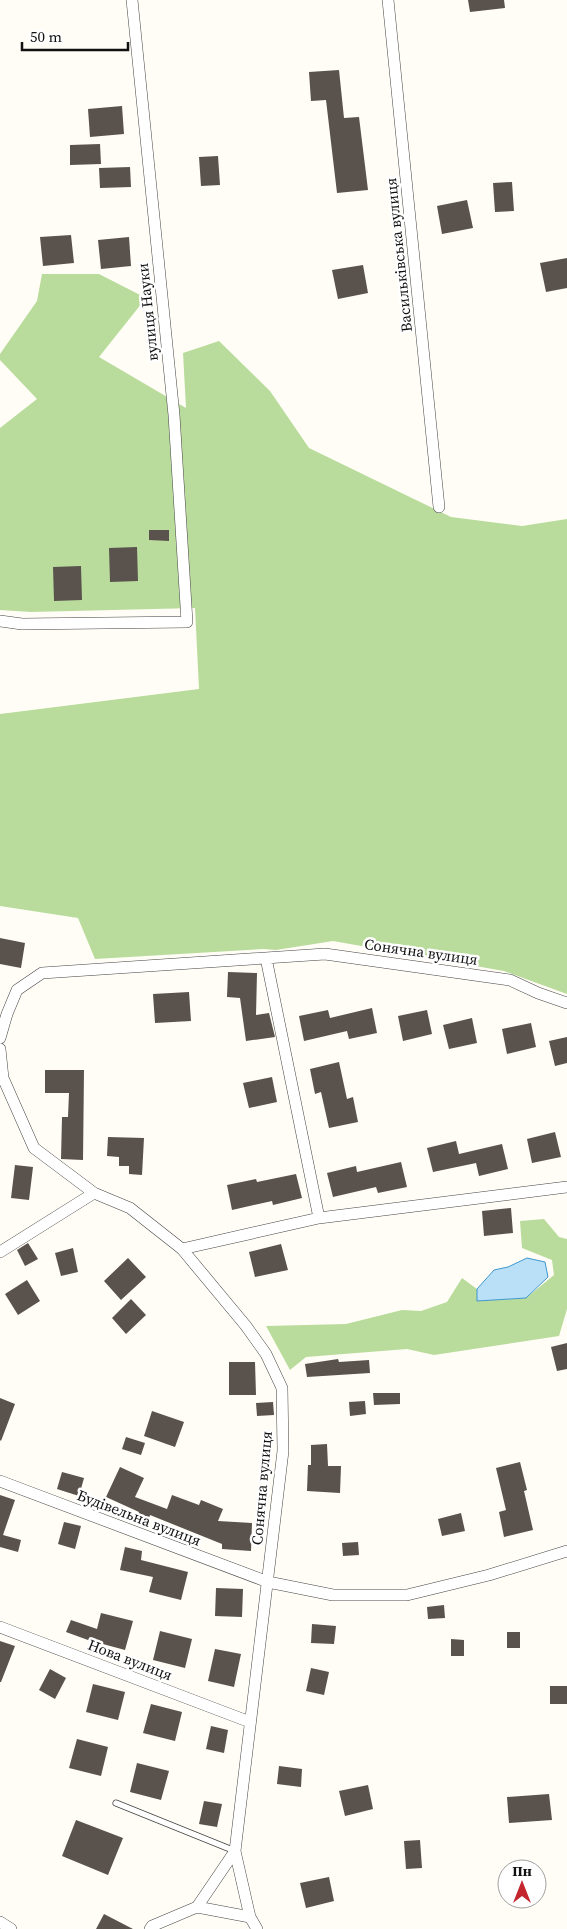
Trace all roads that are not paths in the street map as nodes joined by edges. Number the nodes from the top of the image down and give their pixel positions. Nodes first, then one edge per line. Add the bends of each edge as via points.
1 (132, 0) edge
2 (388, 0) edge
3 (439, 507) dead end
4 (0, 621) edge
5 (266, 958) junction
6 (567, 1003) edge
7 (0, 1038) edge
8 (0, 1049) edge
9 (567, 1187) edge
10 (94, 1193) junction
11 (318, 1218) junction
12 (182, 1249) junction
13 (0, 1252) edge
14 (0, 1481) edge
15 (567, 1551) edge
16 (268, 1582) junction
17 (0, 1627) edge
18 (250, 1722) junction
19 (116, 1804) dead end
20 (235, 1852) junction
21 (197, 1907) junction
22 (250, 1917) junction
23 (0, 1922) edge
24 (11, 1929) edge
25 (150, 1929) edge
26 (257, 1929) edge

1 - 4 street, вулиця Науки via 174,415 187,622 22,624
2 - 3 street, Васильківська вулиця
5 - 6 street, Сонячна вулиця via 325,954 490,977 510,980
5 - 7 street, Сонячна вулиця via 42,973 17,990
5 - 11 street
8 - 10 street, Сонячна вулиця via 4,1078 34,1148
9 - 11 street
10 - 12 street, Сонячна вулиця via 130,1208
10 - 13 street
11 - 12 street
12 - 16 street, Сонячна вулиця via 251,1333 266,1354 282,1388 283,1452
14 - 16 street, Будівельна вулиця
15 - 16 street via 489,1575 407,1594 333,1595
16 - 18 street, Сонячна вулиця
17 - 18 street, Нова вулиця
18 - 20 street, Сонячна вулиця
19 - 20 lane
20 - 21 street
20 - 22 street, Сонячна вулиця
21 - 22 street
21 - 25 street
22 - 26 street, Сонячна вулиця
23 - 24 street

